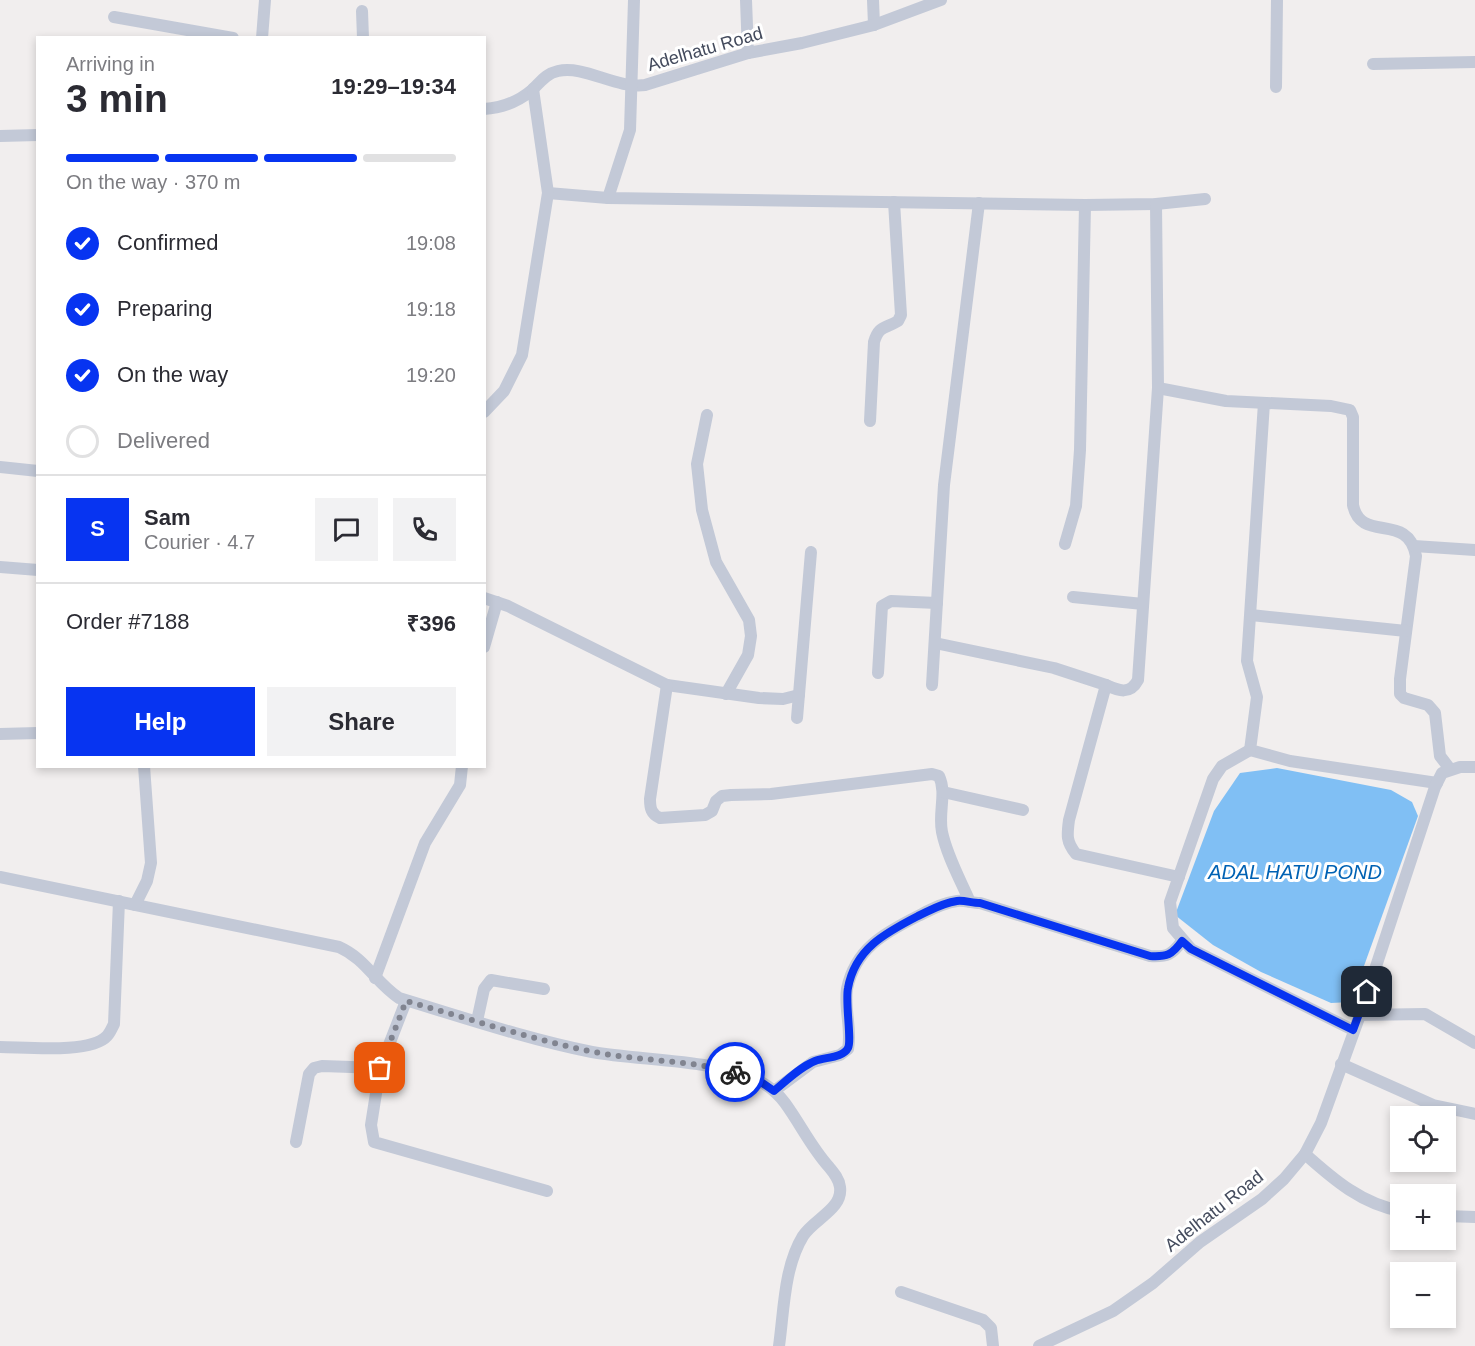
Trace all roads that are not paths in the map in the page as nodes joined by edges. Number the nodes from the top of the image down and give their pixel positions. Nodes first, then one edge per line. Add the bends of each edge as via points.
1 (265, 0) edge
2 (634, 0) edge
3 (746, 0) edge
4 (873, 0) edge
5 (941, 0) edge
6 (1276, 0) edge
7 (362, 11) dead end
8 (114, 17) dead end
9 (874, 25) junction
10 (222, 36) edge
11 (262, 36) edge
12 (363, 36) edge
13 (748, 53) junction
14 (1475, 62) edge
15 (1373, 64) dead end
16 (632, 87) junction
17 (1276, 87) dead end
18 (533, 89) junction
19 (486, 109) edge
20 (36, 135) edge
21 (0, 136) edge
22 (548, 193) junction
23 (608, 198) junction
24 (1205, 199) dead end
25 (894, 202) junction
26 (979, 203) junction
27 (1156, 204) junction
28 (1085, 205) junction
29 (1158, 388) junction
30 (1264, 403) junction
31 (486, 410) edge
32 (707, 415) dead end
33 (870, 421) dead end
34 (0, 467) edge
35 (36, 471) edge
36 (1065, 544) dead end
37 (1414, 546) junction
38 (1475, 550) edge
39 (811, 552) dead end
40 (0, 567) edge
41 (36, 570) edge
42 (1073, 597) dead end
43 (486, 599) edge
44 (497, 602) junction
45 (938, 603) junction
46 (1143, 604) junction
47 (1251, 615) junction
48 (1406, 631) junction
49 (486, 639) edge
50 (935, 644) junction
51 (878, 673) dead end
52 (667, 685) junction
53 (932, 685) dead end
54 (1106, 685) junction
55 (726, 694) junction
56 (799, 695) junction
57 (797, 718) dead end
58 (36, 733) edge
59 (0, 734) edge
60 (1250, 750) junction
61 (1475, 767) edge
62 (144, 768) edge
63 (462, 768) edge
64 (1450, 769) junction
65 (1437, 783) junction
66 (943, 792) junction
67 (1023, 810) dead end
68 (0, 877) edge
69 (1179, 877) junction
70 (119, 901) junction
71 (970, 902) junction
72 (135, 905) junction
73 (1182, 941) junction
74 (375, 978) junction
75 (544, 989) dead end
76 (406, 1001) junction
77 (1359, 1014) junction
78 (477, 1021) junction
79 (1353, 1030) junction
80 (1475, 1043) edge
81 (0, 1047) edge
82 (1341, 1064) junction
83 (380, 1068) junction
84 (774, 1091) junction
85 (1475, 1114) edge
86 (296, 1142) dead end
87 (1305, 1154) junction
88 (547, 1191) dead end
89 (1390, 1208) edge
90 (1456, 1216) edge
91 (1475, 1217) edge
92 (901, 1292) dead end
93 (779, 1346) edge
94 (993, 1346) edge
95 (1039, 1346) edge

1 - 11 street
2 - 16 street
3 - 13 street
4 - 9 street
5 - 9 street, Adelhatu Road
6 - 17 street
7 - 12 street
8 - 10 street
9 - 13 street, Adelhatu Road
13 - 16 street, Adelhatu Road
14 - 15 street
16 - 18 street, Adelhatu Road via 560,70 545,75
16 - 23 street via 630,130
18 - 19 street, Adelhatu Road via 506,105
18 - 22 street
20 - 21 street
22 - 23 street
22 - 31 street via 522,355 504,391
23 - 25 street
24 - 27 street
25 - 26 street
25 - 33 street via 901,315 898,321 877,332 874,342
26 - 28 street
26 - 45 street via 948,446
27 - 28 street
27 - 29 street
28 - 36 street via 1080,450 1076,506
29 - 30 street via 1226,401
29 - 46 street
30 - 37 street via 1350,410 1355,516 1363,523 1405,533
30 - 47 street
32 - 55 street via 697,464 702,510 716,562 749,620 751,636 748,655
34 - 35 street
37 - 38 street
37 - 48 street
39 - 56 street
40 - 41 street
42 - 46 street
43 - 44 street
44 - 49 street
44 - 52 street
45 - 50 street
45 - 51 street via 891,602 882,606
46 - 54 street via 1138,680 1127,691
47 - 48 street
47 - 60 street via 1247,661 1257,697
48 - 64 street via 1400,694 1428,705 1435,713 1440,756
50 - 53 street
50 - 54 street via 1054,668
52 - 55 street
52 - 66 street via 650,799 650,808 660,818 705,815 722,796 771,794 932,774 939,776
54 - 69 street via 1066,837 1076,854
55 - 56 street via 770,699
56 - 57 street
58 - 59 street
60 - 65 street via 1290,761
60 - 69 street via 1222,766 1213,779
61 - 64 street
62 - 72 street via 151,864
63 - 74 street via 460,785 425,843
64 - 65 street, Adelhatu Road via 1442,773
65 - 77 street, Adelhatu Road
66 - 67 street
66 - 71 street via 942,831
68 - 70 street
69 - 73 street via 1170,911 1173,928
70 - 72 street
70 - 81 street via 114,1024 107,1036 80,1047
71 - 73 street via 1150,956 1173,954
71 - 84 street via 941,905 891,929 869,946 854,966 847,990 848,1048 840,1055 813,1062
72 - 74 street via 339,947 355,954
73 - 79 street
74 - 76 street via 385,990
75 - 78 street via 491,980 484,989
76 - 78 street
76 - 83 street
77 - 79 street, Adelhatu Road
77 - 80 street via 1425,1014
78 - 84 street via 589,1051 716,1068 740,1074
79 - 82 street, Adelhatu Road
82 - 85 street via 1424,1101
82 - 87 street, Adelhatu Road via 1321,1123
83 - 86 street via 314,1068 309,1074
83 - 88 street via 371,1125 374,1142
84 - 93 street via 840,1186 833,1207 813,1223 796,1250
87 - 89 street via 1335,1182 1365,1200
87 - 95 street, Adelhatu Road via 1262,1199 1200,1242 1153,1283 1113,1311
90 - 91 street
92 - 94 street via 983,1320 992,1328

